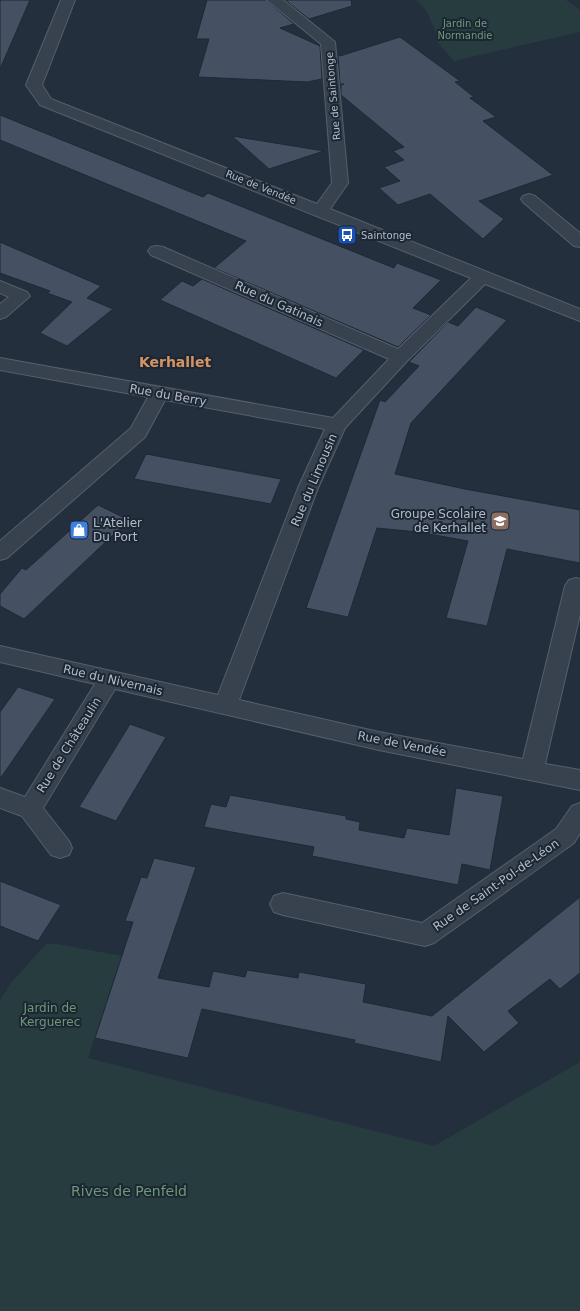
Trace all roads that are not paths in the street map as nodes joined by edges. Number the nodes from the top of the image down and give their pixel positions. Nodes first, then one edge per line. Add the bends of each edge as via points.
1 (68, 0) edge
2 (274, 0) edge
3 (529, 199) dead end
4 (320, 211) junction
5 (580, 242) edge
6 (158, 251) dead end
7 (482, 277) junction
8 (0, 286) edge
9 (577, 310) edge
10 (0, 313) edge
11 (400, 357) junction
12 (2, 367) edge
13 (160, 393) junction
14 (337, 426) junction
15 (0, 553) edge
16 (576, 586) dead end
17 (0, 654) edge
18 (109, 680) junction
19 (225, 706) junction
20 (532, 770) junction
21 (580, 780) edge
22 (0, 798) edge
23 (30, 810) junction
24 (580, 813) edge
25 (60, 848) dead end
26 (283, 904) dead end

1 - 4 street, Rue de Vendée via 34,85 45,102
2 - 4 street, Rue de Saintonge via 328,42 340,183
3 - 5 street
4 - 7 street, Rue de Vendée
6 - 11 street, Rue du Gatinais
7 - 9 street, Rue de Vendée
7 - 11 street, Rue du Limousin
8 - 10 street via 22,296
11 - 14 street, Rue du Limousin
12 - 13 street, Rue du Berry
13 - 14 street, Rue du Berry
13 - 15 street via 138,432
14 - 19 street, Rue du Limousin via 308,488
16 - 20 street
17 - 18 street, Rue du Nivernais
18 - 19 street, Rue du Nivernais
18 - 23 street, Rue de Châteaulin
19 - 20 street, Rue de Vendée via 379,741
20 - 21 street, Rue de Vendée
22 - 23 street
23 - 25 street
24 - 26 street, Rue de Saint-Pol-de-Léon via 565,836 425,935

